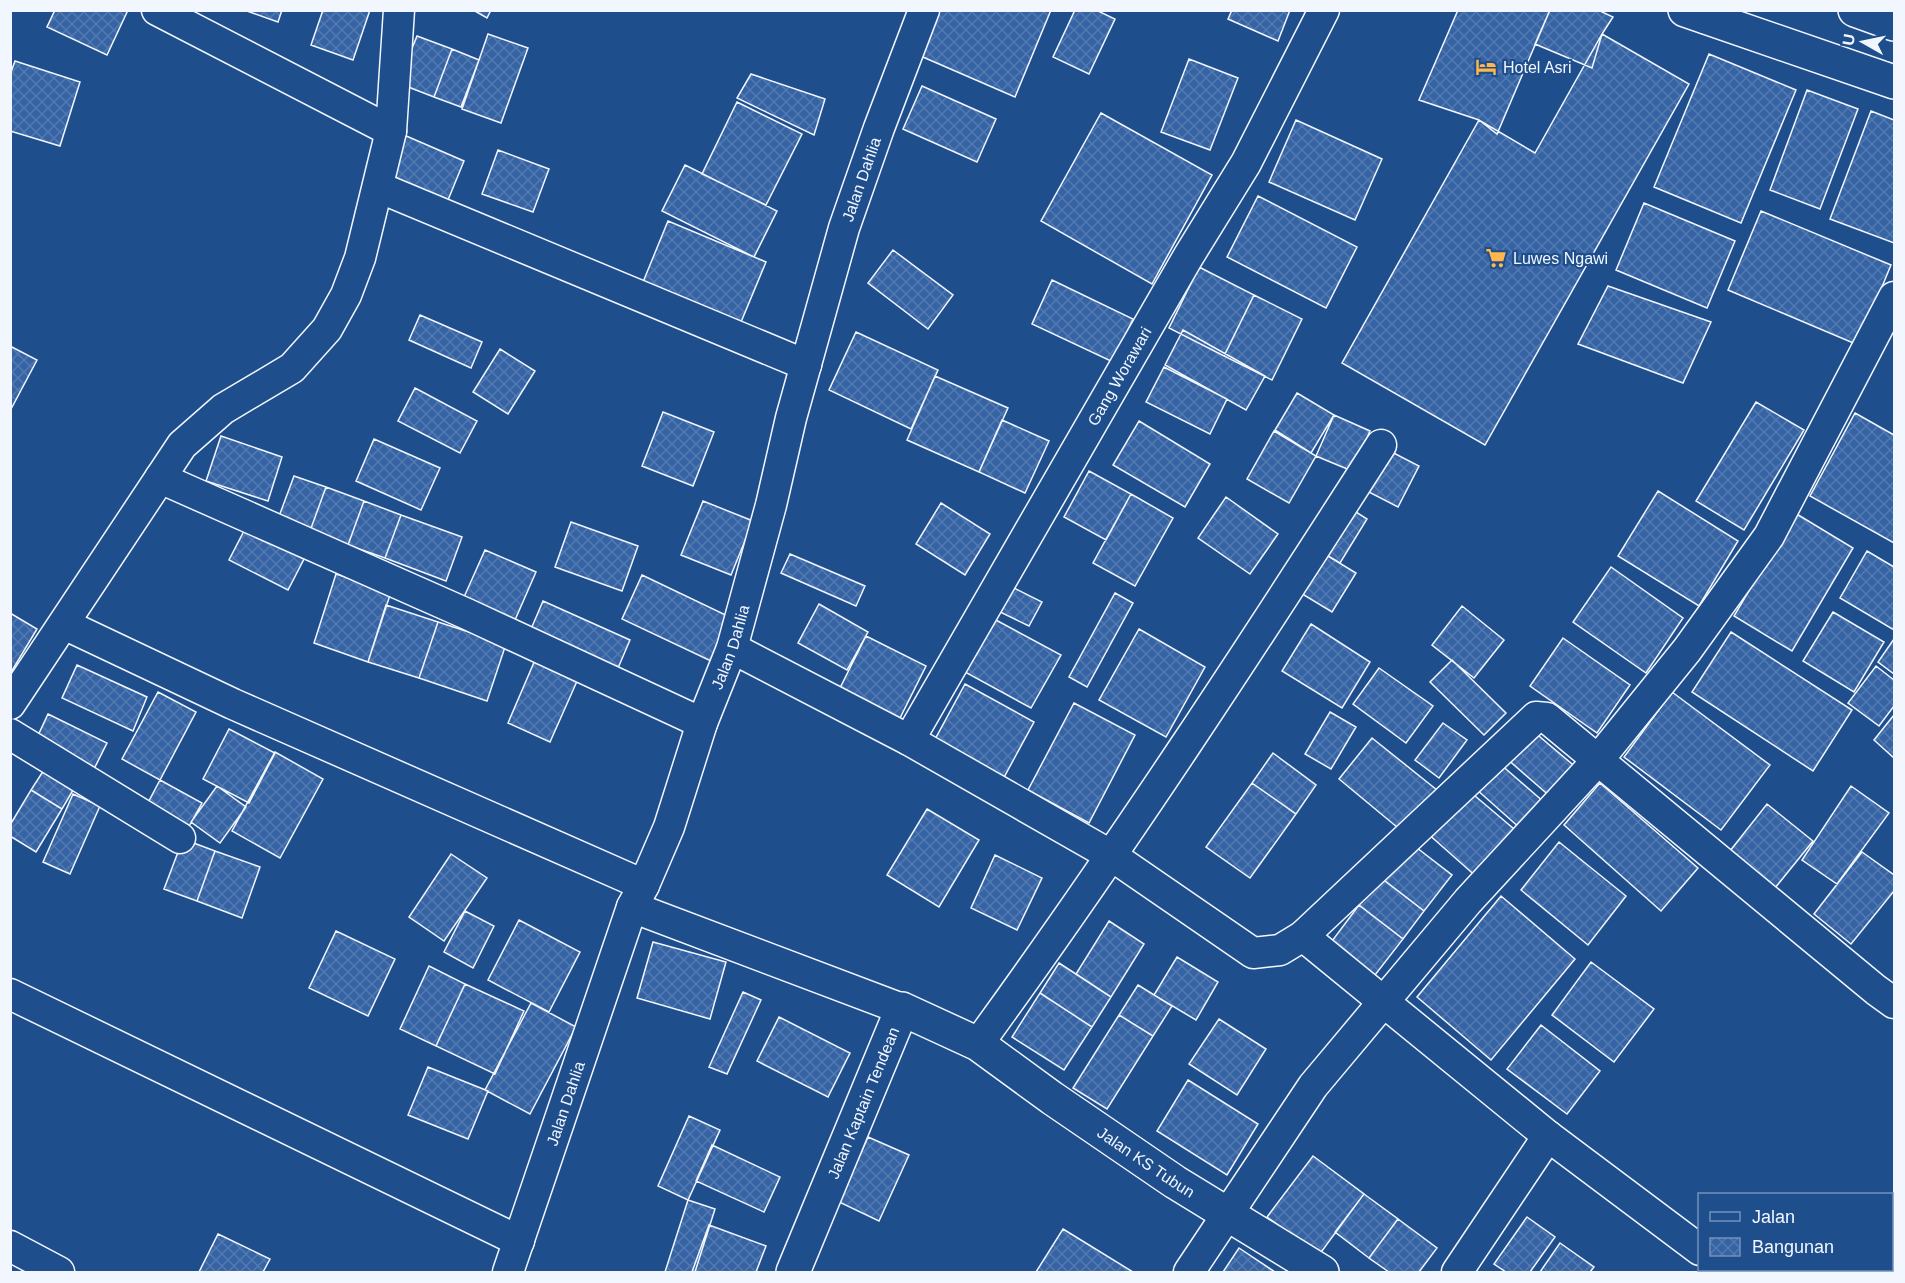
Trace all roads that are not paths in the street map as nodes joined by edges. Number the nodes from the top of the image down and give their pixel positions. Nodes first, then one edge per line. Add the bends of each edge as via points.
1 (157, 10) edge
2 (399, 10) edge
3 (924, 10) edge
4 (1324, 10) edge
5 (1855, 10) edge
6 (1700, 13) edge
7 (1894, 24) edge
8 (1894, 82) edge
9 (392, 131) junction
10 (378, 187) junction
11 (1894, 297) edge
12 (806, 365) junction
13 (1381, 445) dead end
14 (160, 478) junction
15 (64, 624) junction
16 (732, 648) junction
17 (10, 704) edge
18 (702, 723) junction
19 (10, 734) edge
20 (909, 740) junction
21 (1598, 760) junction
22 (180, 838) dead end
23 (1112, 856) junction
24 (638, 896) junction
25 (1303, 936) junction
26 (10, 994) edge
27 (1383, 1001) junction
28 (1894, 1003) edge
29 (902, 1009) junction
30 (978, 1044) junction
31 (1548, 1136) junction
32 (1228, 1213) junction
33 (519, 1241) junction
34 (10, 1246) edge
35 (1698, 1248) edge
36 (59, 1272) edge
37 (508, 1272) edge
38 (793, 1272) edge
39 (1189, 1272) edge
40 (1322, 1272) edge
41 (1457, 1272) edge

1 - 9 street
2 - 9 street
3 - 12 street, Jalan Dahlia via 844,228
4 - 20 street, Gang Worawari via 1246,163
5 - 7 street
6 - 8 street
9 - 10 street
10 - 12 street
10 - 14 street via 360,258 327,329 292,368 224,409 182,445
11 - 21 street via 1768,536 1687,650
12 - 16 street, Jalan Dahlia
13 - 23 street
14 - 15 street
14 - 18 street
15 - 17 street
15 - 24 street
16 - 18 street, Jalan Dahlia
16 - 20 street
18 - 24 street, Jalan Dahlia via 669,827
19 - 22 street
20 - 23 street
21 - 25 street via 1547,718 1536,717
21 - 27 street via 1468,901
21 - 28 street
23 - 25 street via 1252,952 1280,950
23 - 30 street
24 - 29 street
24 - 33 street, Jalan Dahlia
25 - 27 street
26 - 33 street
27 - 31 street
27 - 32 street via 1313,1086
29 - 30 street, Jalan Kaptain Tendean
29 - 38 street, Jalan Kaptain Tendean
30 - 32 street, Jalan KS Tubun via 1175,1182
31 - 35 street
31 - 41 street
32 - 39 street
32 - 40 street, Jalan KS Tubun
33 - 37 street, Jalan Dahlia
34 - 36 street

